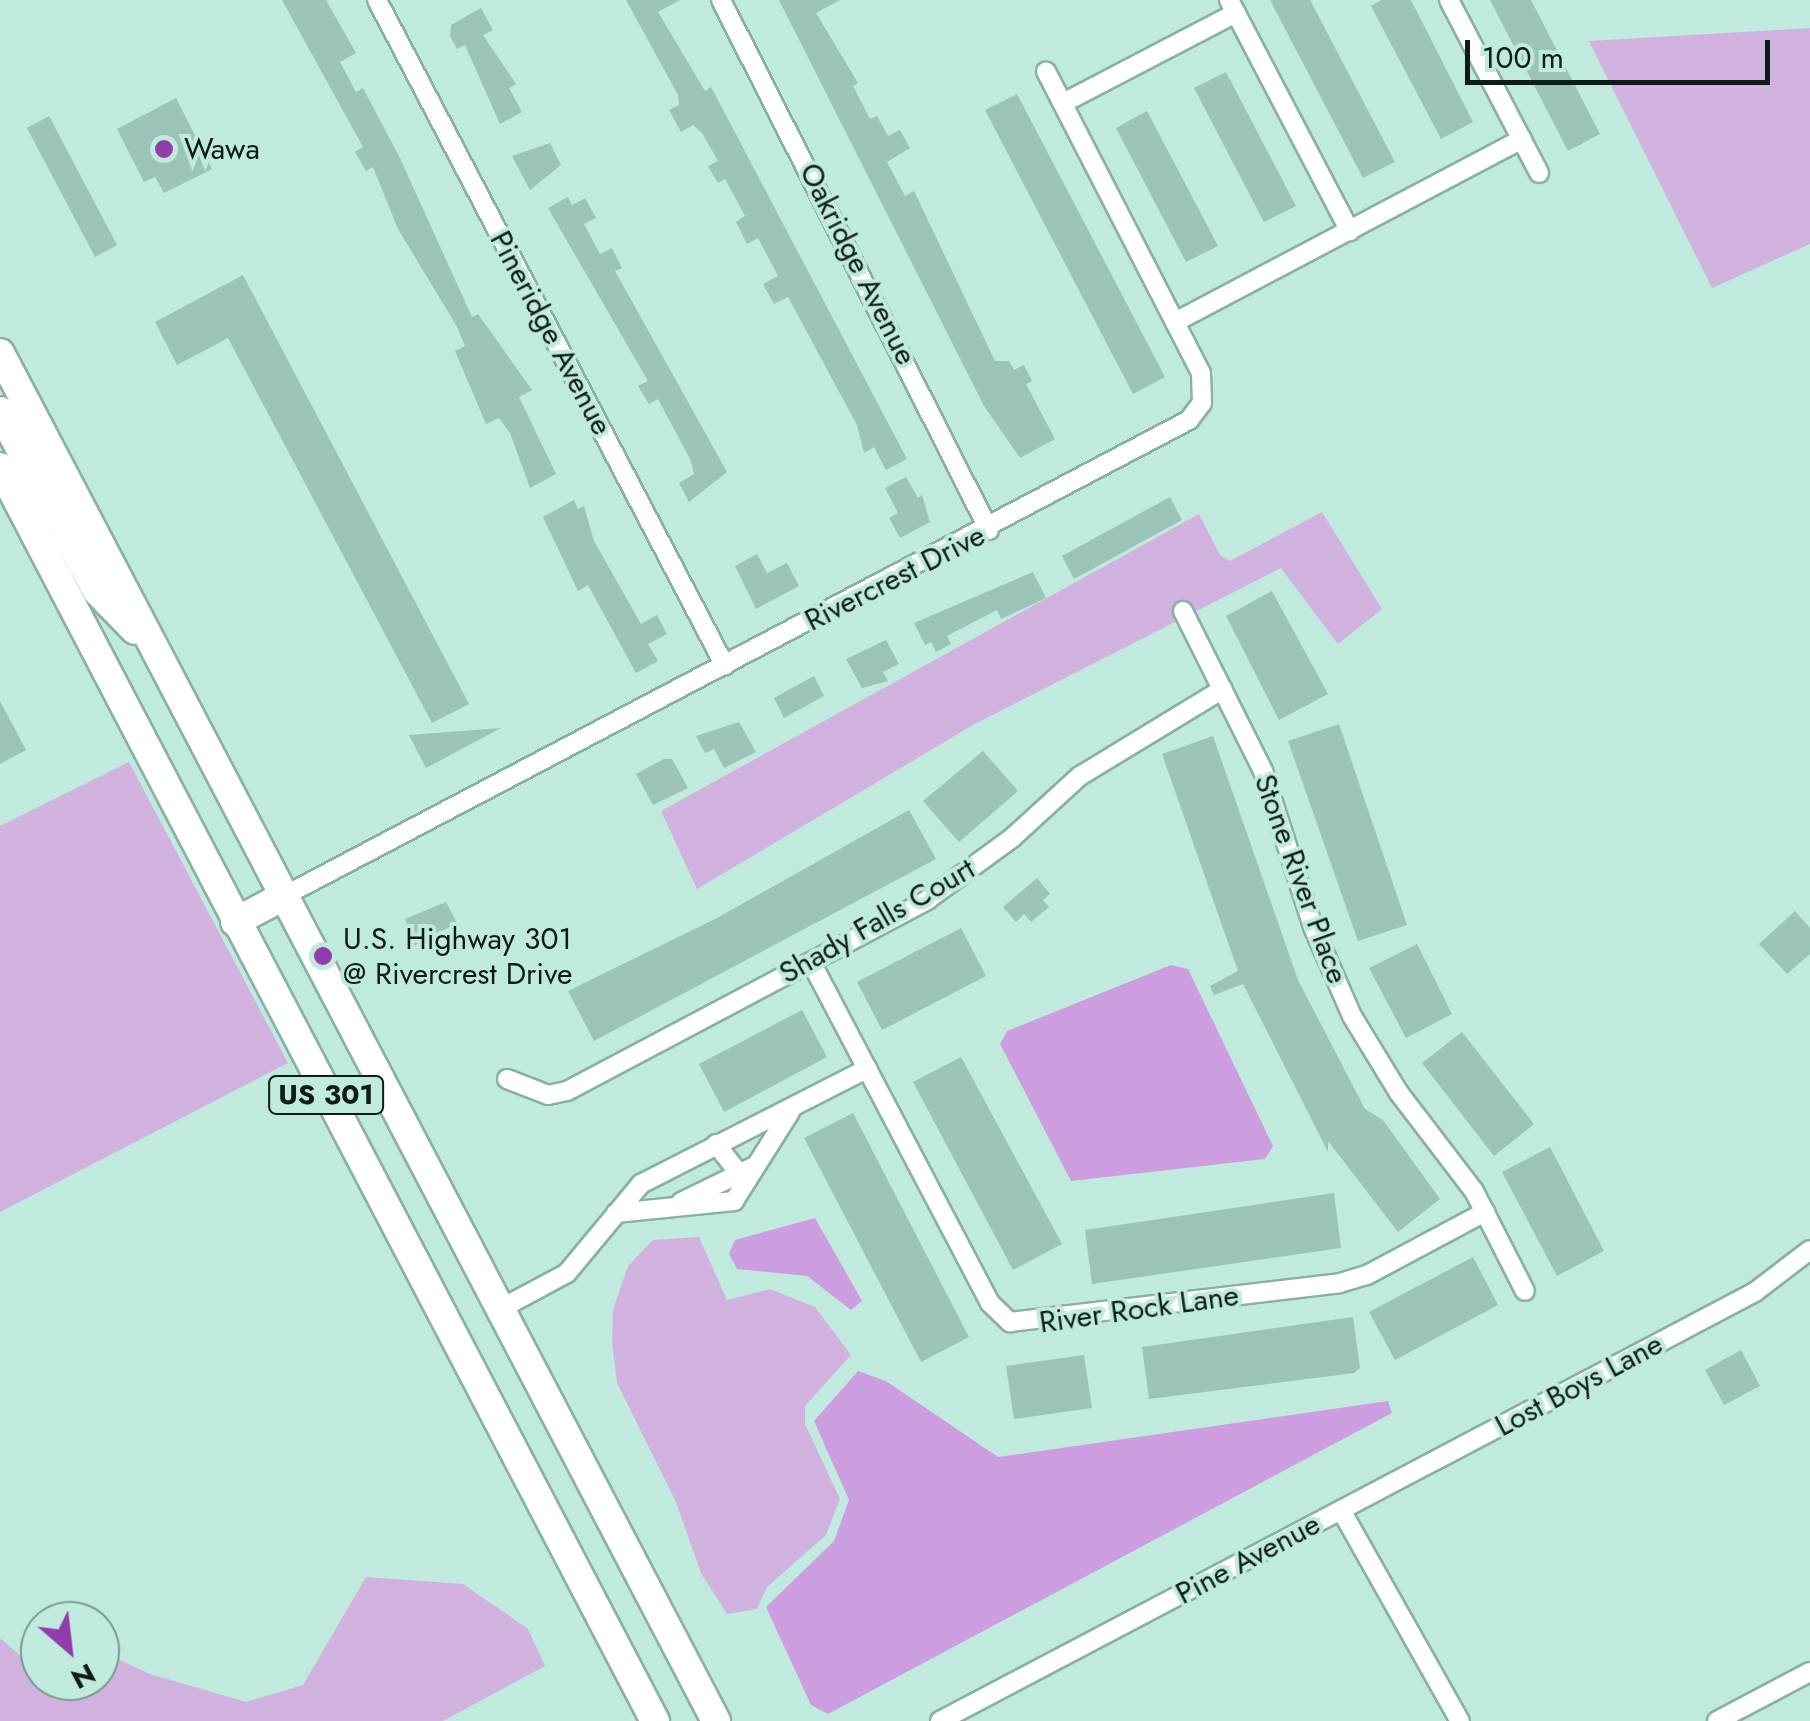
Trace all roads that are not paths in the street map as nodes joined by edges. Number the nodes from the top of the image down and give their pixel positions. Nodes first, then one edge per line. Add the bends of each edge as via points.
1 (378, 0) edge
2 (721, 0) edge
3 (1449, 0) edge
4 (1232, 7) edge
5 (1046, 71) dead end
6 (1062, 103) junction
7 (1522, 139) junction
8 (1539, 173) dead end
9 (1350, 231) junction
10 (1175, 322) junction
11 (0, 353) edge
12 (0, 411) edge
13 (0, 468) edge
14 (990, 530) junction
15 (1183, 611) dead end
16 (152, 643) junction
17 (725, 666) junction
18 (1223, 689) junction
19 (284, 896) junction
20 (235, 922) junction
21 (811, 962) junction
22 (867, 1069) junction
23 (506, 1079) dead end
24 (790, 1112) junction
25 (716, 1144) junction
26 (748, 1171) junction
27 (1485, 1212) junction
28 (616, 1213) junction
29 (1810, 1250) edge
30 (1525, 1291) dead end
31 (500, 1309) junction
32 (1341, 1510) junction
33 (1810, 1672) edge
34 (657, 1719) edge
35 (716, 1721) edge
36 (940, 1721) edge
37 (1460, 1721) edge
38 (1716, 1721) edge

1 - 17 street, Pineridge Avenue
2 - 14 street, Oakridge Avenue
3 - 7 street
4 - 6 street
4 - 9 street
5 - 6 street, Rivercrest Drive
6 - 10 street, Rivercrest Drive
7 - 8 street
7 - 9 street
9 - 10 street
10 - 14 street, Rivercrest Drive via 1204,381 1197,411
11 - 16 main road, US 301
12 - 16 main road via 97,591
13 - 20 main road, US 301
14 - 17 street, Rivercrest Drive
15 - 18 street, Stone River Place
16 - 19 main road, US 301
17 - 19 street, Rivercrest Drive
18 - 21 street, Shady Falls Court via 1080,776 1012,838 927,900
18 - 27 street, Stone River Place via 1263,772 1314,927 1352,1016
19 - 20 main road
19 - 31 main road, US 301
20 - 34 main road, US 301
21 - 22 street, River Rock Lane
21 - 23 street, Shady Falls Court via 568,1091 548,1095
22 - 24 street
22 - 27 street, River Rock Lane via 990,1302 1010,1322 1367,1276
24 - 25 street
24 - 26 street
25 - 26 street
25 - 28 street via 641,1184
26 - 28 street via 743,1192 725,1206 680,1202
27 - 30 street, Stone River Place
28 - 31 street via 567,1273
29 - 32 street, Lost Boys Lane via 1755,1292
31 - 35 main road, US 301
32 - 36 street, Pine Avenue
32 - 37 street, Pine Avenue
33 - 38 street

